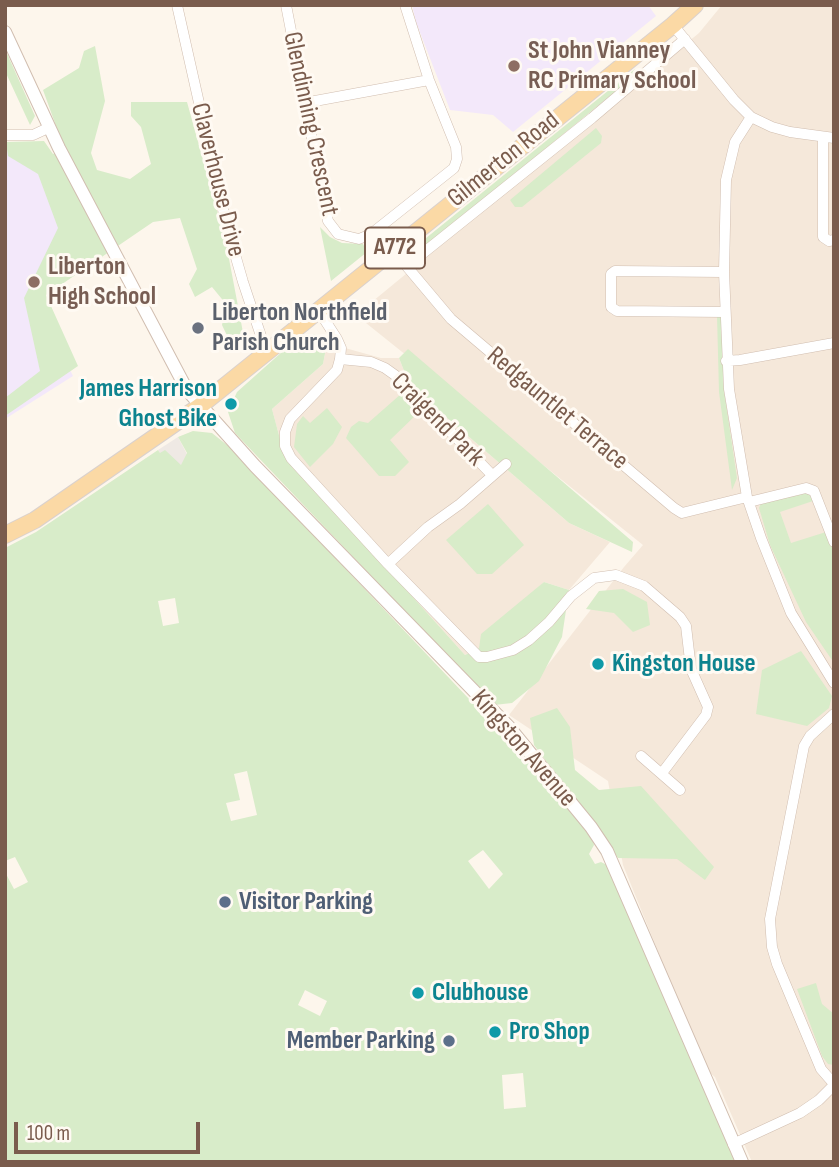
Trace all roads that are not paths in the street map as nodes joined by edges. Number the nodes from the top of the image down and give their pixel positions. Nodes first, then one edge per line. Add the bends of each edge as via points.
1 (177, 5) edge
2 (286, 5) edge
3 (405, 5) edge
4 (695, 5) edge
5 (673, 25) junction
6 (5, 32) edge
7 (685, 39) junction
8 (429, 80) junction
9 (304, 103) junction
10 (751, 117) junction
11 (48, 128) junction
12 (5, 135) edge
13 (828, 138) edge
14 (834, 240) edge
15 (393, 250) junction
16 (407, 266) junction
17 (724, 272) junction
18 (318, 311) junction
19 (726, 312) junction
20 (834, 343) edge
21 (270, 351) junction
22 (340, 359) junction
23 (726, 361) junction
24 (200, 406) junction
25 (506, 464) dead end
26 (492, 475) junction
27 (748, 499) junction
28 (5, 534) edge
29 (834, 542) edge
30 (388, 564) junction
31 (834, 683) edge
32 (834, 714) edge
33 (641, 756) dead end
34 (662, 773) junction
35 (680, 790) dead end
36 (834, 1085) edge
37 (733, 1144) junction
38 (742, 1162) edge

1 - 21 street, Claverhouse Drive via 226,223 262,339
2 - 9 street, Glendinning Crescent
3 - 8 street
4 - 5 main road, Gilmerton Road / A772
5 - 7 street
5 - 15 main road, Gilmerton Road / A772
6 - 11 street, Kingston Avenue
7 - 10 street
7 - 16 street, Gilmerton Road
8 - 9 street
8 - 9 street, Glendinning Crescent via 456,147 454,168 359,239 344,237 328,221
10 - 13 street via 781,130
10 - 17 street via 729,162
11 - 12 street via 33,135
11 - 24 street, Kingston Avenue via 158,338
13 - 14 street via 823,237
15 - 16 street, Redgauntlet Terrace
15 - 18 main road, Gilmerton Road / A772
16 - 27 street, Redgauntlet Terrace via 451,319 674,508 682,513
17 - 19 street
17 - 19 street via 615,271 611,274 611,307 617,311
18 - 21 main road, Gilmerton Road / A772
18 - 22 street via 337,339
19 - 23 street
20 - 23 street
21 - 24 main road, Gilmerton Road / A772
22 - 26 street, Craigend Park via 385,368
22 - 30 street via 337,370 290,419 285,446
23 - 27 street
24 - 28 main road, Gilmerton Road / A772 via 35,520
24 - 37 street, Kingston Avenue via 509,727 591,827 619,876
25 - 26 street, Craigend Park
26 - 30 street, Craigend Park
27 - 29 street, Redgauntlet Terrace via 806,488 814,491
27 - 31 street via 791,613
30 - 34 street via 479,657 513,650 529,640 594,578 616,575 644,586 686,626 691,669 708,707
32 - 36 street via 804,746 770,932 799,1020 821,1069
33 - 34 street
34 - 35 street
36 - 37 street via 800,1113
37 - 38 street, Kingston Avenue

